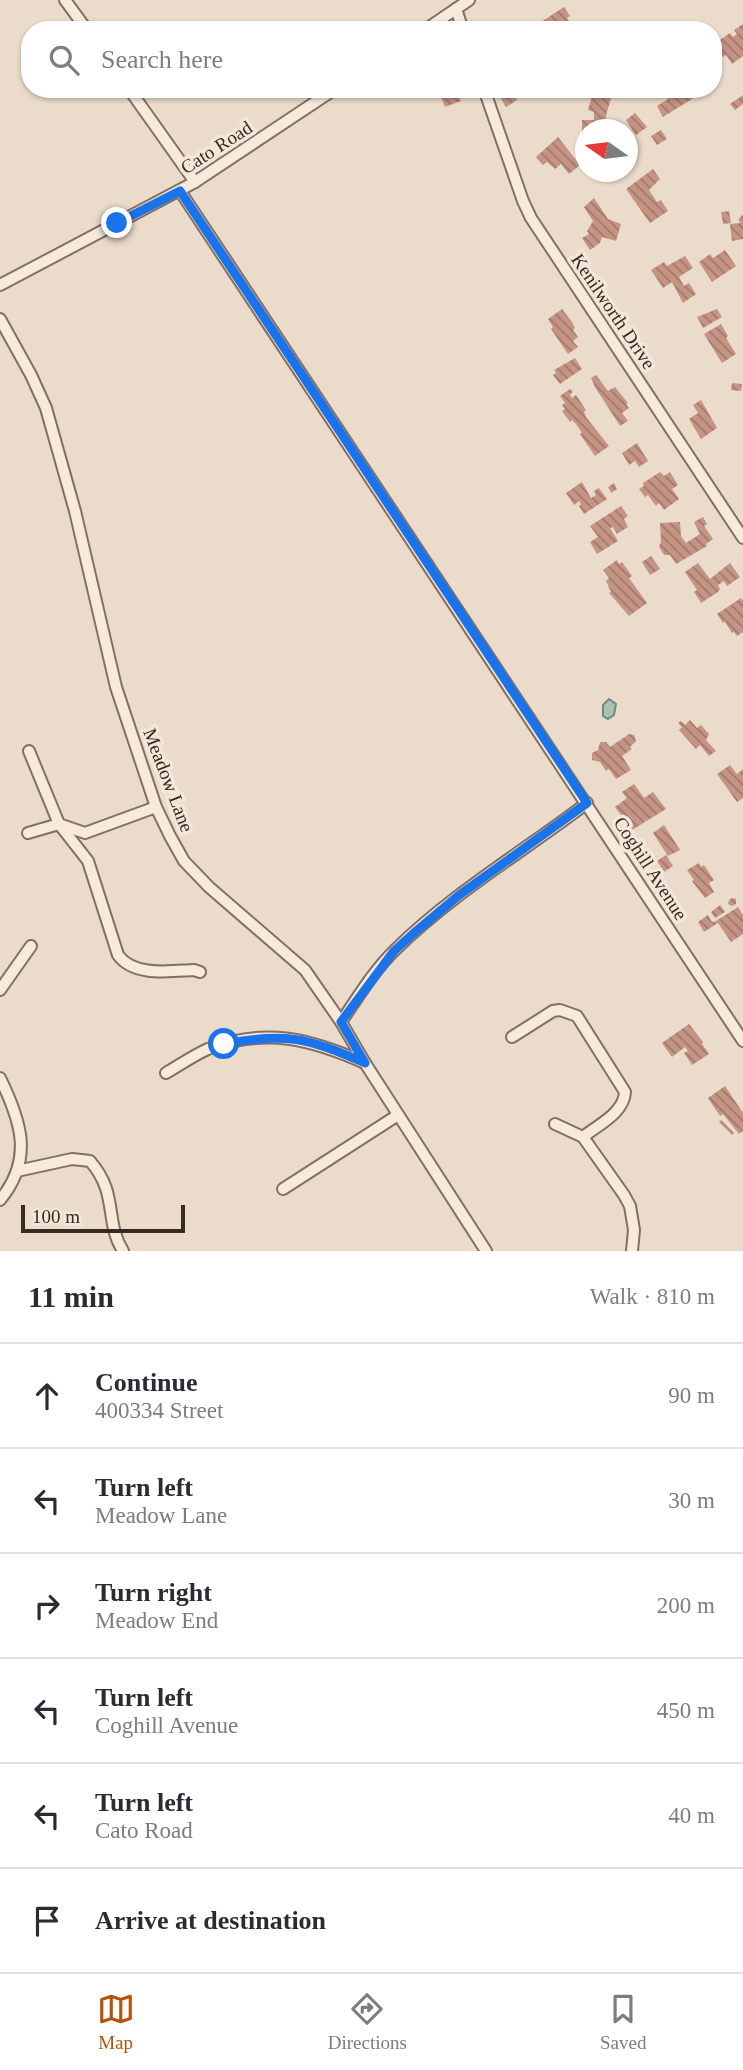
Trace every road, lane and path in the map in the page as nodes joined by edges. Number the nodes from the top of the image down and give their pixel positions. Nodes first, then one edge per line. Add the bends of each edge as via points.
1 (65, 0) edge
2 (469, 0) edge
3 (456, 9) junction
4 (80, 21) edge
5 (438, 21) edge
6 (460, 21) edge
7 (135, 98) edge
8 (321, 98) edge
9 (487, 98) edge
10 (195, 182) junction
11 (180, 191) junction
12 (0, 285) edge
13 (0, 319) edge
14 (743, 538) edge
15 (29, 751) dead end
16 (587, 803) junction
17 (156, 807) junction
18 (59, 824) junction
19 (28, 833) dead end
20 (31, 946) dead end
21 (200, 972) dead end
22 (0, 990) edge
23 (341, 1022) junction
24 (512, 1037) dead end
25 (743, 1041) edge
26 (365, 1063) junction
27 (166, 1073) dead end
28 (0, 1078) edge
29 (398, 1115) junction
30 (555, 1124) dead end
31 (583, 1137) junction
32 (17, 1171) junction
33 (283, 1189) dead end
34 (0, 1200) edge
35 (122, 1251) edge
36 (486, 1251) edge
37 (632, 1251) edge

1 - 4 street
2 - 3 street
3 - 5 street
3 - 6 street
7 - 10 street
8 - 10 street, Cato Road
9 - 14 street, Kenilworth Drive via 531,218
10 - 11 street, Cato Road
11 - 12 street, Cato Road
11 - 16 street, Coghill Avenue
13 - 17 street, Meadow Lane via 46,408 116,687
15 - 18 street
16 - 23 street via 414,933 394,951
16 - 25 street, Coghill Avenue
17 - 18 street via 85,833
17 - 23 street, Meadow Lane via 184,861 305,970
18 - 19 street
18 - 21 street via 88,861 124,963 150,971
20 - 22 street
23 - 26 street, Meadow Lane
24 - 31 street via 553,1011 577,1016 625,1092 619,1109
26 - 27 street via 316,1043 260,1037 207,1050
26 - 29 street, Meadow Lane
28 - 32 street via 21,1132
29 - 33 street
29 - 36 street, Meadow Lane
30 - 31 street
31 - 37 street via 631,1206
32 - 34 street
32 - 35 street via 72,1159 90,1161 108,1187

